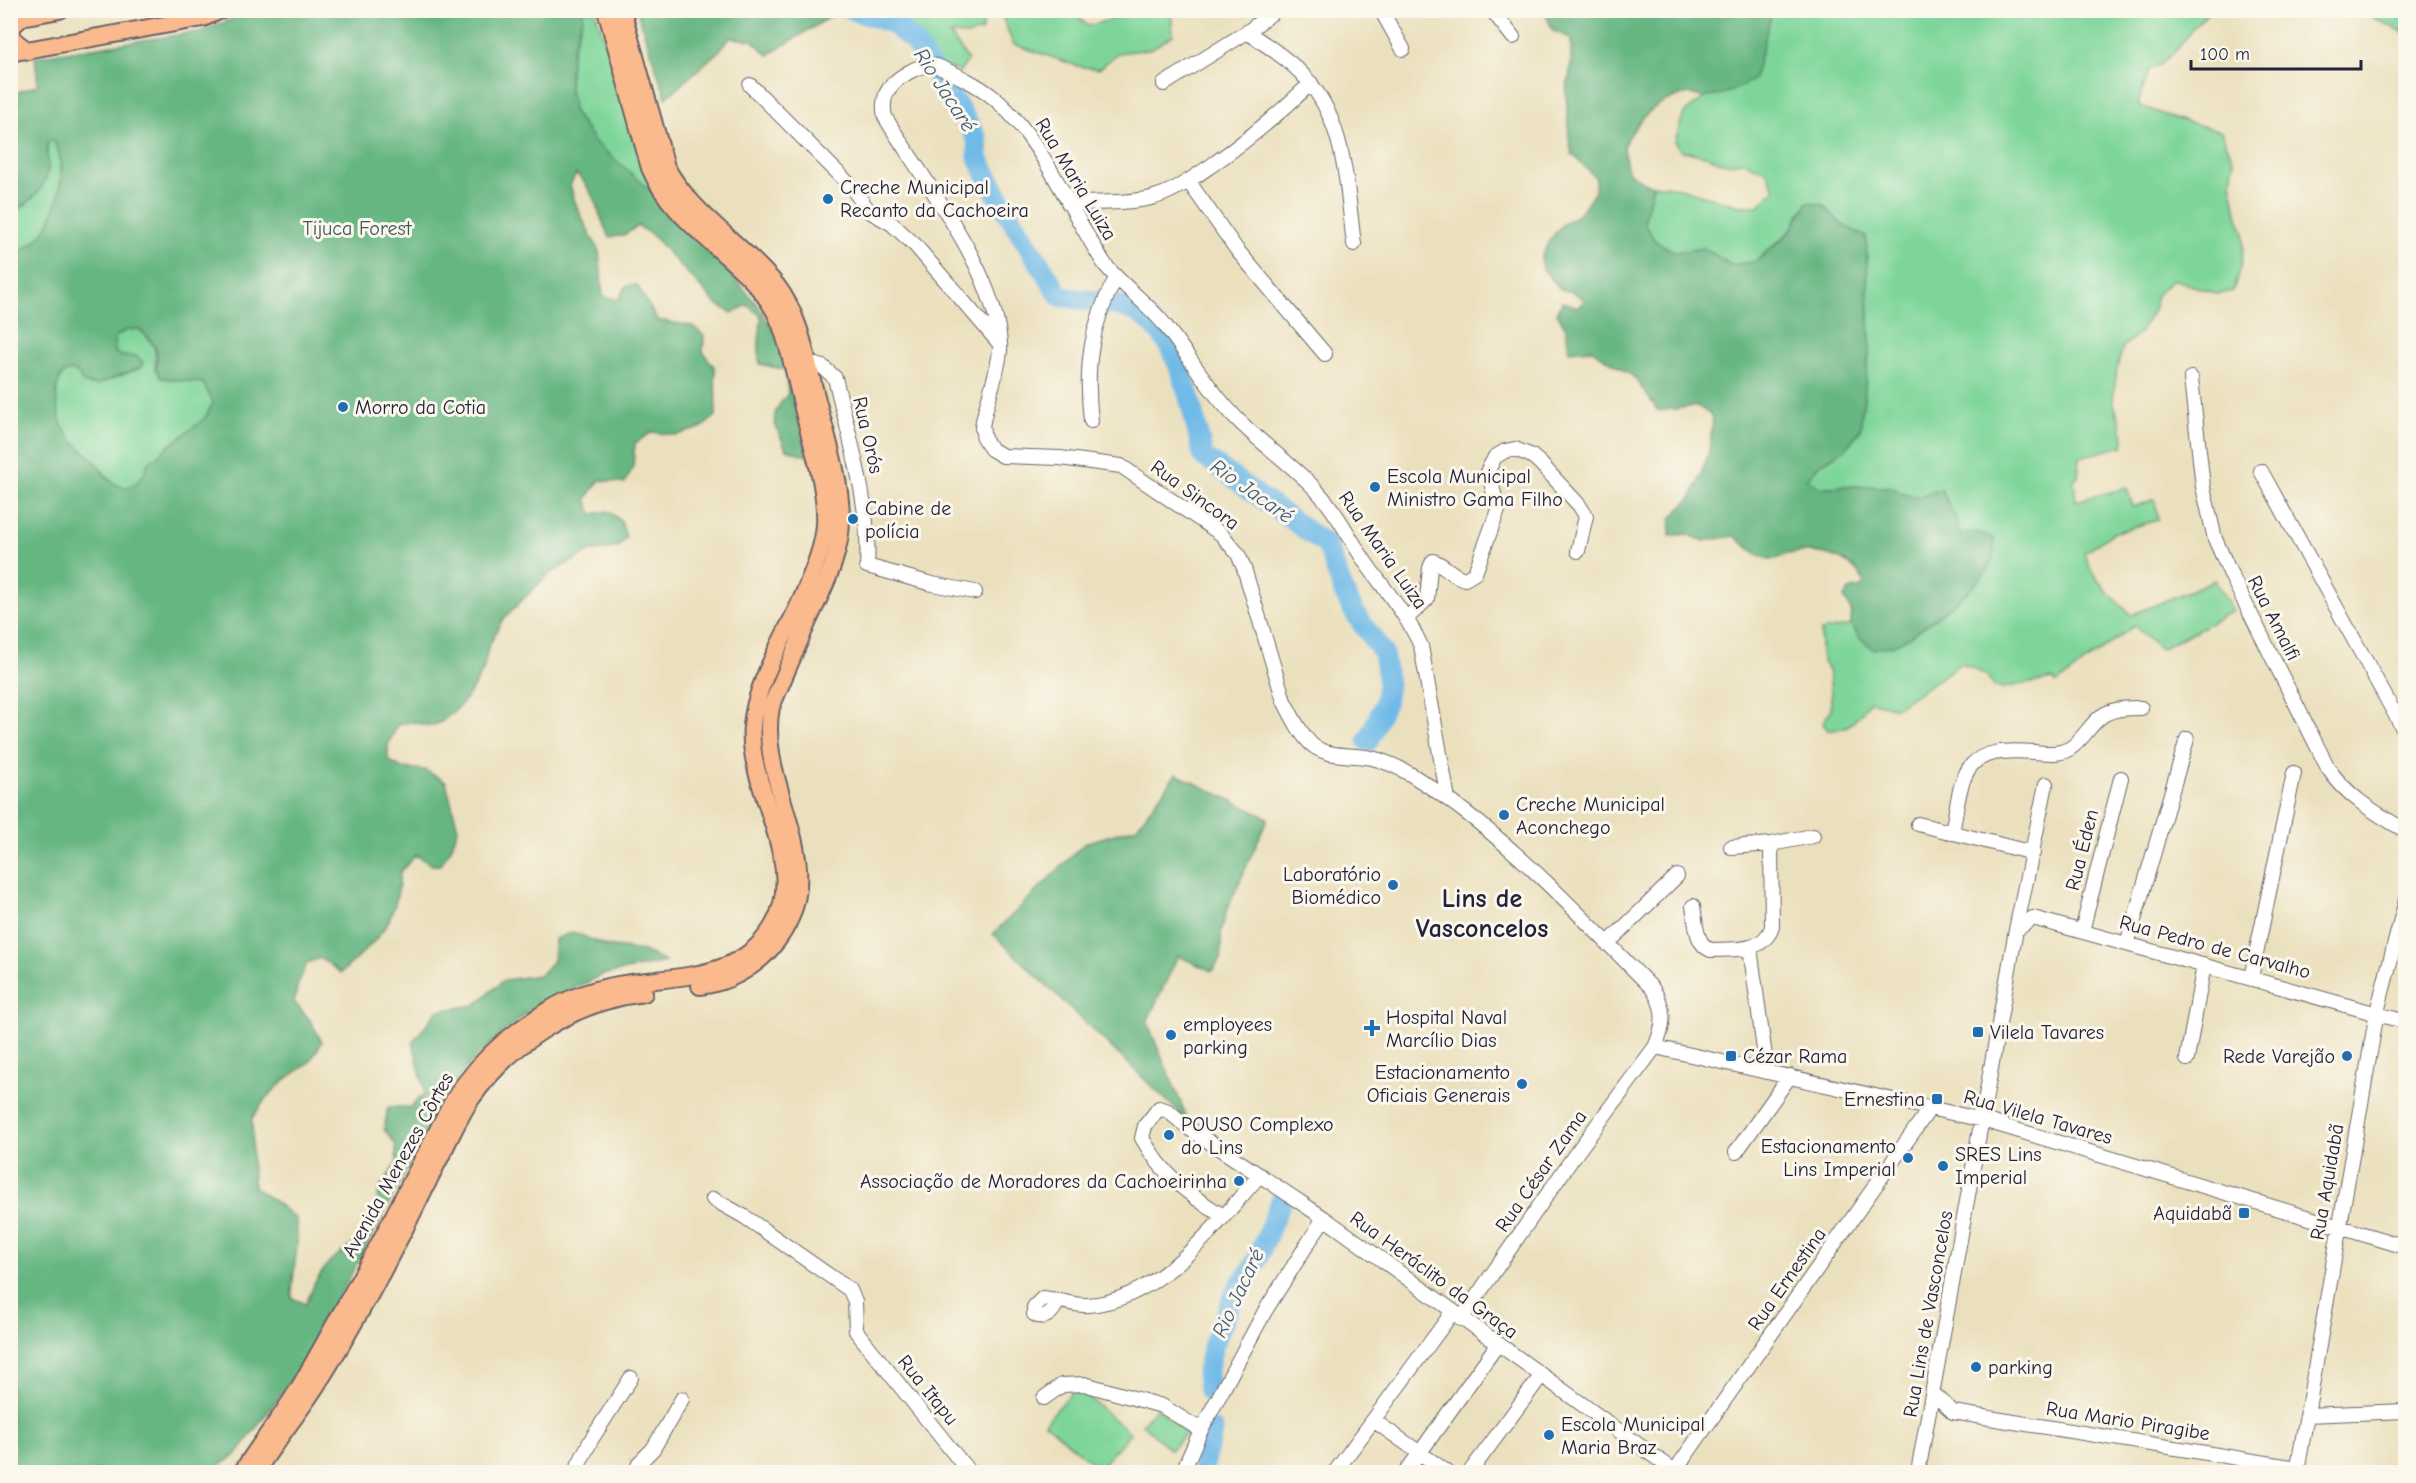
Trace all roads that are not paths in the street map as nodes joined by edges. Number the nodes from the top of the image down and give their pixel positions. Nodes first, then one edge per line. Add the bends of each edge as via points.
1 (60, 10) edge
2 (164, 10) edge
3 (221, 10) edge
4 (606, 10) edge
5 (622, 10) edge
6 (1276, 10) edge
7 (1382, 10) edge
8 (1492, 10) edge
9 (17, 18) edge
10 (149, 28) junction
11 (1247, 32) junction
12 (1513, 37) dead end
13 (1403, 50) dead end
14 (28, 51) junction
15 (10, 53) edge
16 (931, 64) joint
17 (1311, 83) junction
18 (1164, 84) dead end
19 (750, 85) dead end
20 (1189, 182) junction
21 (1068, 202) junction
22 (1354, 244) dead end
23 (1116, 278) junction
24 (1000, 345) junction
25 (1325, 354) dead end
26 (808, 363) junction
27 (2191, 378) dead end
28 (1091, 421) dead end
29 (2261, 471) dead end
30 (1578, 551) dead end
31 (975, 592) dead end
32 (1406, 619) junction
33 (2141, 708) dead end
34 (2406, 734) edge
35 (2187, 739) dead end
36 (2294, 773) dead end
37 (2121, 778) dead end
38 (2046, 784) dead end
39 (1448, 799) junction
40 (1918, 824) dead end
41 (2406, 831) edge
42 (1952, 832) junction
43 (1813, 836) dead end
44 (1771, 844) junction
45 (1731, 847) dead end
46 (2033, 853) junction
47 (1677, 876) dead end
48 (2028, 880) junction
49 (2406, 900) edge
50 (1693, 906) dead end
51 (2033, 918) junction
52 (2016, 930) junction
53 (2082, 931) junction
54 (1607, 944) junction
55 (2127, 944) junction
56 (1750, 948) junction
57 (2204, 965) junction
58 (2252, 978) junction
59 (2377, 1012) junction
60 (2406, 1022) edge
61 (1655, 1047) junction
62 (2187, 1059) dead end
63 (1767, 1071) junction
64 (1790, 1076) junction
65 (1930, 1108) junction
66 (1983, 1119) junction
67 (1736, 1152) dead end
68 (1260, 1175) junction
69 (713, 1199) dead end
70 (1223, 1216) junction
71 (1324, 1218) junction
72 (2339, 1228) junction
73 (2406, 1247) edge
74 (1058, 1301) dead end
75 (1457, 1316) junction
76 (1497, 1345) junction
77 (1540, 1376) junction
78 (631, 1378) dead end
79 (1933, 1393) junction
80 (1044, 1398) dead end
81 (682, 1399) dead end
82 (2406, 1411) edge
83 (1953, 1413) junction
84 (2306, 1414) junction
85 (1374, 1420) junction
86 (1927, 1426) junction
87 (1201, 1430) junction
88 (1420, 1453) junction
89 (2298, 1470) edge
90 (1675, 1472) edge
91 (242, 1473) edge
92 (255, 1473) edge
93 (575, 1473) edge
94 (636, 1473) edge
95 (969, 1473) edge
96 (1185, 1473) edge
97 (1335, 1473) edge
98 (1406, 1473) edge
99 (1447, 1473) edge
100 (1470, 1473) edge
101 (1918, 1473) edge

1 - 9 main road
2 - 10 main road via 162,18
3 - 10 main road via 202,18
4 - 91 main road, Avenida Menezes Côrtes via 658,187 677,212 750,279 774,309 787,345 822,486 825,530 817,561 762,686 752,726 755,760 781,856 784,897 773,926 754,950 738,961 705,975 616,985 564,1002 501,1044 476,1070 450,1106 300,1386
5 - 26 main road, Avenida Menezes Côrtes via 666,167 691,204 777,287 790,308
6 - 11 street
7 - 13 street
8 - 12 street
9 - 14 main road via 11,34
10 - 14 main road
11 - 17 street via 1292,64
11 - 18 street
14 - 15 main road
16 - 21 street, Rua Maria Luiza via 981,88 1007,109
16 - 24 street, Rua Sincora via 905,74 887,91 885,117 984,280 993,304
17 - 20 street via 1253,136
17 - 22 street via 1330,114 1341,144
19 - 24 street via 849,184 869,211 892,224 915,245
20 - 21 street via 1151,198
20 - 25 street via 1237,250
21 - 23 street, Rua Maria Luiza
23 - 28 street via 1098,314 1089,356
23 - 32 street, Rua Maria Luiza via 1164,324 1238,420 1330,506
24 - 39 street, Rua Sincora via 982,428 991,449 1003,456 1121,466 1206,523 1238,554 1284,701 1311,744 1330,753 1390,764
26 - 31 street, Rua Orós via 823,367 835,378 858,472 867,566
26 - 92 main road, Avenida Menezes Côrtes via 839,488 841,518 833,566 771,706 768,723 800,869 796,899 786,927 764,957 729,978 706,985 628,995 585,1007 557,1021 484,1083 470,1101 337,1353
27 - 41 street, Rua Amalfi via 2203,487 2215,539 2232,577 2338,784 2350,796
29 - 34 street
30 - 32 street via 1586,522 1582,509 1532,456 1515,449 1505,451 1488,470 1498,510 1475,573 1465,579 1456,577 1433,561 1427,599
32 - 39 street, Rua Maria Luiza via 1421,646
33 - 42 street via 2104,714 2070,748 2058,754 2000,751 1975,760 1962,779
35 - 55 street
36 - 58 street
37 - 53 street, Rua Éden
38 - 46 street, Rua Lins de Vasconcelos
39 - 54 street via 1507,845
40 - 42 street
42 - 46 street
43 - 44 street
44 - 45 street
44 - 56 street via 1772,927 1767,937
46 - 48 street, Rua Lins de Vasconcelos
47 - 54 street
48 - 51 street, Rua Lins de Vasconcelos
48 - 52 street, Rua Lins de Vasconcelos
49 - 59 street, Rua Aquidabã
50 - 56 street via 1699,939 1706,949
51 - 52 street
51 - 53 street, Rua Pedro de Carvalho
52 - 66 street, Rua Lins de Vasconcelos
53 - 55 street, Rua Pedro de Carvalho
54 - 61 street via 1660,999 1663,1021
55 - 57 street, Rua Pedro de Carvalho
56 - 63 street
57 - 58 street, Rua Pedro de Carvalho
57 - 62 street
58 - 59 street, Rua Pedro de Carvalho
59 - 60 street, Rua Pedro de Carvalho
59 - 72 street, Rua Aquidabã
61 - 63 street, Rua Vilela Tavares
61 - 75 street, Rua César Zama
63 - 64 street, Rua Vilela Tavares
64 - 65 street, Rua Vilela Tavares
64 - 67 street
65 - 66 street, Rua Vilela Tavares
65 - 90 street, Rua Ernestina
66 - 72 street, Rua Vilela Tavares
66 - 79 street, Rua Lins de Vasconcelos
68 - 70 street
68 - 70 street, Rua Heráclito da Graça via 1168,1111 1156,1110 1142,1138 1175,1182
68 - 71 street, Rua Heráclito da Graça
69 - 95 street, Rua Itapu via 850,1290 855,1302 856,1331
70 - 74 street via 1178,1263 1133,1292 1112,1302
71 - 75 street, Rua Heráclito da Graça
71 - 87 street via 1265,1311
72 - 73 street, Rua Vilela Tavares
72 - 84 street, Rua Aquidabã
75 - 76 street, Rua Heráclito da Graça
75 - 85 street, Rua César Zama
76 - 77 street, Rua Heráclito da Graça
76 - 88 street
77 - 90 street, Rua Heráclito da Graça
77 - 100 street
78 - 93 street
79 - 83 street
79 - 86 street, Rua Lins de Vasconcelos
80 - 87 street via 1062,1385 1084,1384 1162,1406
81 - 94 street via 653,1449 639,1462
82 - 84 street
83 - 86 street
83 - 89 street, Rua Mario Piragibe
84 - 89 street, Rua Aquidabã
85 - 88 street
85 - 97 street, Rua César Zama
86 - 101 street, Rua Lins de Vasconcelos
87 - 96 street
88 - 98 street
88 - 99 street

